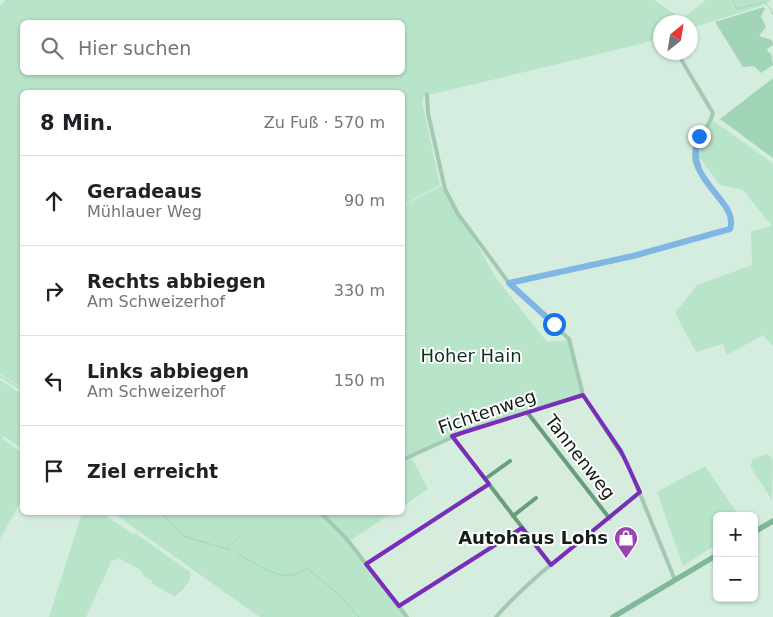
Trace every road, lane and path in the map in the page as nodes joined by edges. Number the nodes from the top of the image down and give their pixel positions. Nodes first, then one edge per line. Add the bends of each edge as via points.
1 (682, 61) dead end
2 (427, 94) dead end
3 (509, 283) junction
4 (583, 395) junction
5 (527, 412) junction
6 (452, 436) junction
7 (405, 459) edge
8 (510, 460) dead end
9 (485, 479) junction
10 (489, 484) junction
11 (640, 492) junction
12 (536, 498) dead end
13 (323, 515) edge
14 (513, 516) junction
15 (610, 519) junction
16 (773, 521) edge
17 (522, 528) junction
18 (758, 530) edge
19 (714, 557) edge
20 (366, 564) junction
21 (551, 565) junction
22 (674, 580) junction
23 (399, 606) junction
24 (407, 617) edge
25 (496, 617) edge
26 (612, 617) edge

1 - 3 street via 712,113 699,136 694,154 696,166 728,213 730,229 633,256
2 - 3 street via 428,113 445,189 458,214
3 - 4 street via 569,339
4 - 5 street, Fichtenweg
4 - 11 street via 621,450
5 - 6 street, Fichtenweg
5 - 15 street, Tannenweg
6 - 7 street, Fichtenweg
6 - 9 street
8 - 9 street
9 - 10 street
10 - 14 street
10 - 20 street
11 - 15 street
11 - 22 street
12 - 14 street
13 - 20 street
14 - 17 street
15 - 21 street
16 - 18 main road
17 - 21 street
17 - 23 street
19 - 22 main road
20 - 23 street
21 - 25 street
22 - 26 main road
23 - 24 street

